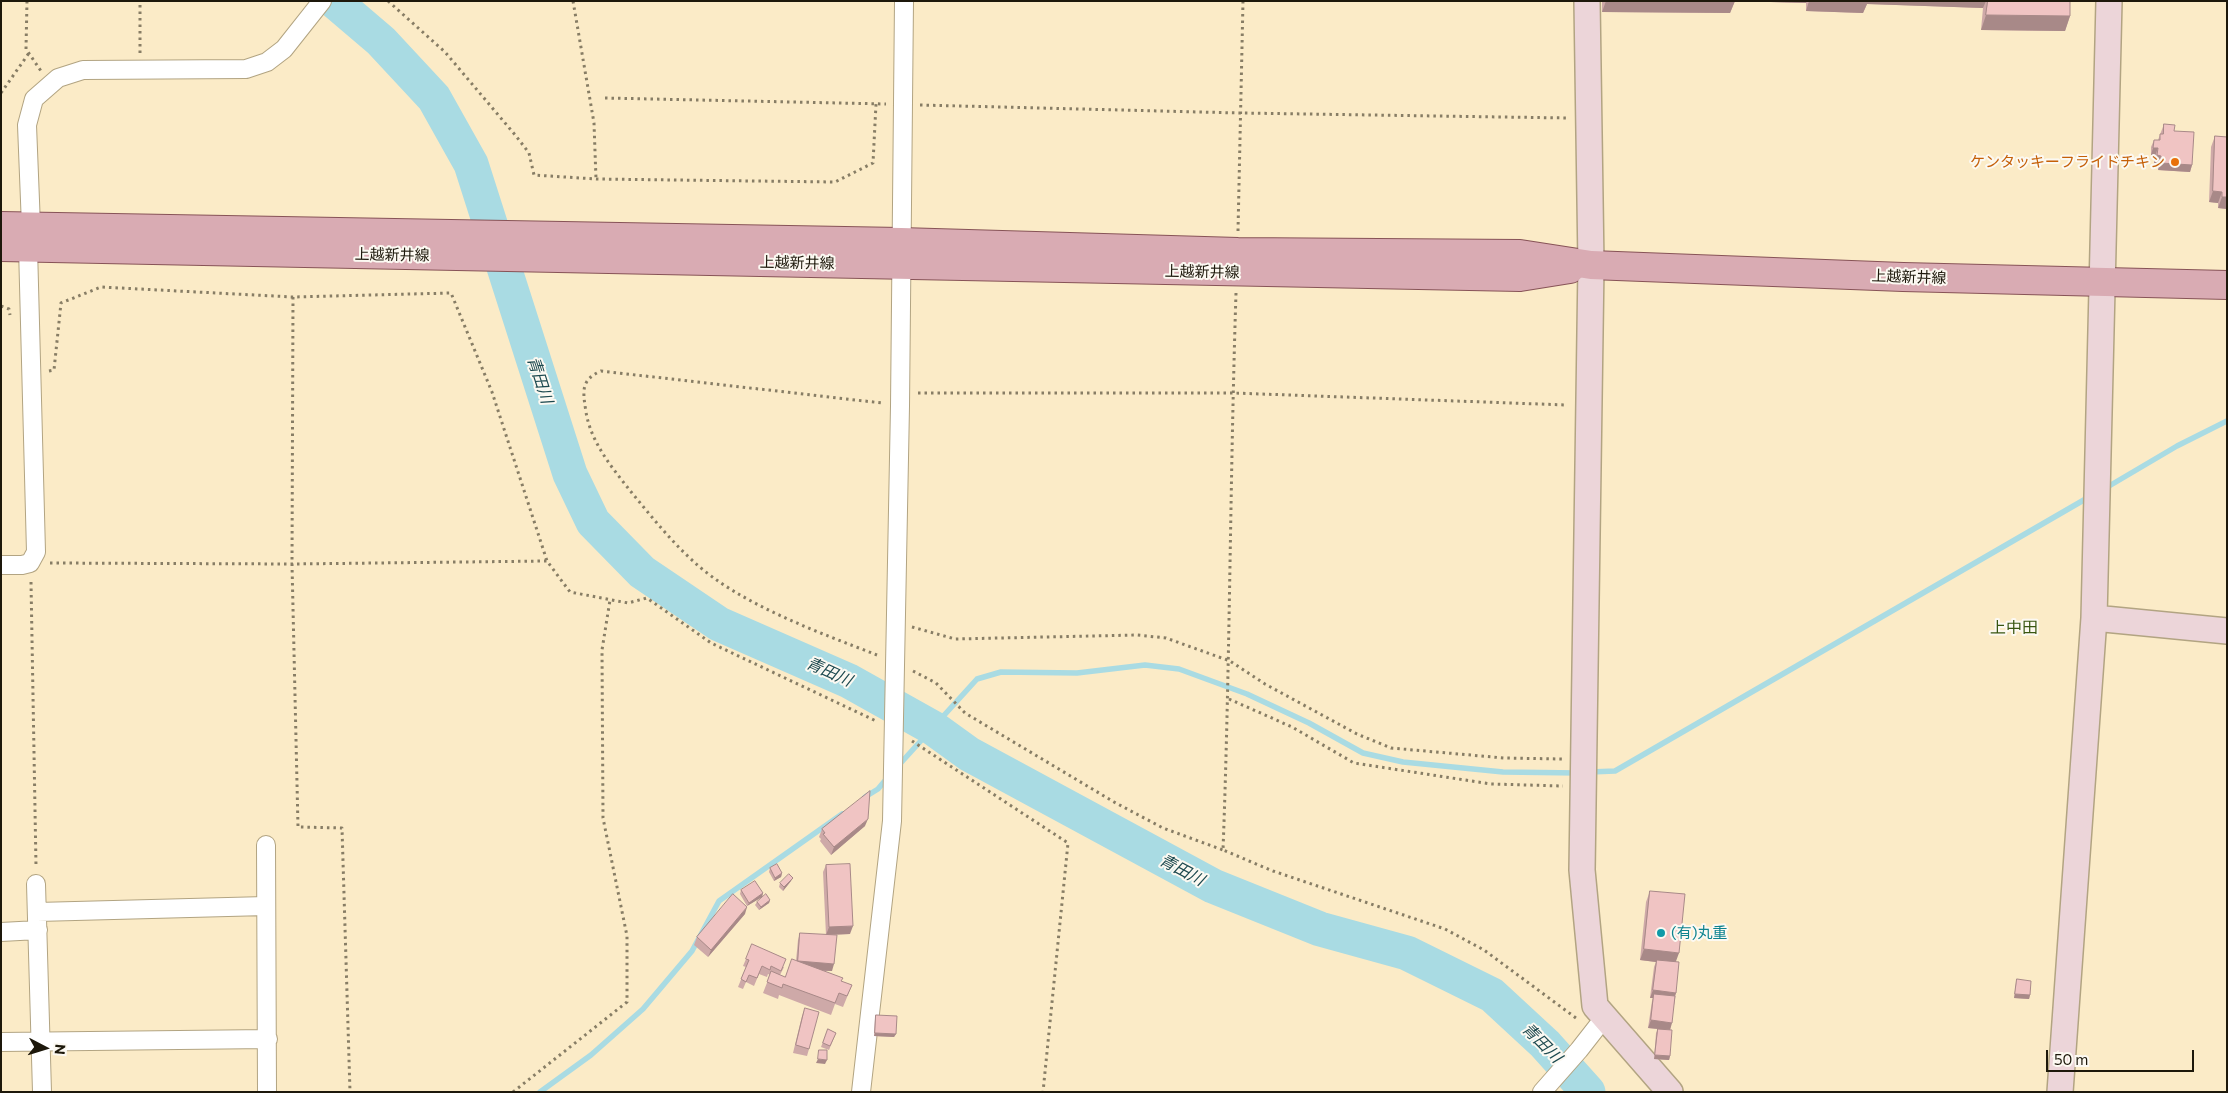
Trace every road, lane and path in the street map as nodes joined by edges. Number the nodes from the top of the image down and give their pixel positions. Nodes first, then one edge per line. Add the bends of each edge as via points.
1 (26, 1) edge
2 (140, 1) edge
3 (388, 1) edge
4 (574, 1) edge
5 (904, 1) edge
6 (1243, 1) edge
7 (1587, 1) edge
8 (2109, 1) edge
9 (320, 4) edge
10 (29, 53) junction
11 (140, 68) junction
12 (50, 85) junction
13 (1, 93) edge
14 (605, 98) dead end
15 (876, 104) junction
16 (905, 104) junction
17 (1240, 113) junction
18 (1589, 118) junction
19 (596, 180) junction
20 (1, 226) edge
21 (30, 236) junction
22 (1, 248) edge
23 (901, 254) junction
24 (1237, 262) junction
25 (1591, 265) junction
26 (2103, 283) junction
27 (2227, 285) edge
28 (293, 297) junction
29 (32, 376) junction
30 (1233, 394) junction
31 (900, 399) junction
32 (1588, 406) junction
33 (547, 561) junction
34 (30, 563) junction
35 (292, 564) junction
36 (1, 565) edge
37 (610, 600) junction
38 (2094, 618) junction
39 (895, 622) junction
40 (2227, 631) edge
41 (1230, 661) junction
42 (894, 668) junction
43 (1228, 699) junction
44 (893, 725) junction
45 (1584, 760) junction
46 (1583, 787) junction
47 (266, 845) dead end
48 (1223, 850) junction
49 (36, 884) joint
50 (266, 906) junction
51 (37, 912) junction
52 (38, 930) junction
53 (1, 932) edge
54 (1599, 1026) junction
55 (268, 1039) junction
56 (40, 1041) junction
57 (1, 1042) edge
58 (1544, 1090) edge
59 (42, 1092) edge
60 (267, 1092) edge
61 (350, 1092) edge
62 (514, 1092) edge
63 (861, 1092) edge
64 (1043, 1092) edge
65 (1670, 1092) edge
66 (2060, 1092) edge

1 - 10 path via 26,49
2 - 11 path
3 - 19 path via 445,52 529,153 534,175
4 - 19 path via 594,123
5 - 16 street
6 - 17 path
7 - 18 street
8 - 26 street
9 - 11 street via 284,49 267,62 246,69
10 - 12 path
10 - 13 path
11 - 12 street via 83,70 58,78
12 - 21 street via 34,99 27,125
14 - 15 path
15 - 16 path
15 - 19 path via 873,163 835,182
16 - 17 path
16 - 23 street
17 - 18 path
17 - 24 path
18 - 25 street
20 - 21 main road, 上越新井線
21 - 22 main road, 上越新井線
21 - 23 main road, 上越新井線
21 - 29 street
23 - 24 main road, 上越新井線
23 - 31 street
24 - 25 main road, 上越新井線 via 1520,277
24 - 30 path
25 - 26 main road, 上越新井線
25 - 32 street
26 - 27 main road, 上越新井線
26 - 38 street
28 - 29 path via 100,287 60,303 54,370
28 - 33 path via 451,292 492,392
28 - 35 path
29 - 34 street via 36,552
30 - 31 path
30 - 32 path
30 - 41 path
31 - 39 street
31 - 42 path via 608,372 591,375 585,382 584,398 587,420 612,468 693,561 758,604
32 - 45 street
33 - 35 path
33 - 37 path via 570,592
34 - 35 path
34 - 36 street
34 - 49 path
35 - 61 path via 298,827 342,828
37 - 44 path via 628,603 648,598 711,643
37 - 62 path via 602,650 603,818 627,936 627,1002
38 - 40 street
38 - 66 street
39 - 41 path via 955,639 1137,635 1166,638
39 - 42 street
41 - 43 path
41 - 45 path via 1265,684 1391,748 1504,758
42 - 44 street
42 - 48 path via 936,683 965,713 1114,802 1163,828
43 - 46 path via 1292,727 1354,763 1491,784
43 - 48 path
44 - 63 street via 892,821
44 - 64 path via 1068,843
45 - 46 street
46 - 54 street via 1582,870
47 - 50 street
48 - 54 path via 1273,871 1445,930 1484,950 1561,1006
49 - 51 street
50 - 51 street
50 - 55 street
51 - 52 street
52 - 53 street
52 - 56 street
54 - 58 street
54 - 65 street
55 - 56 street
55 - 60 street
56 - 57 street
56 - 59 street

